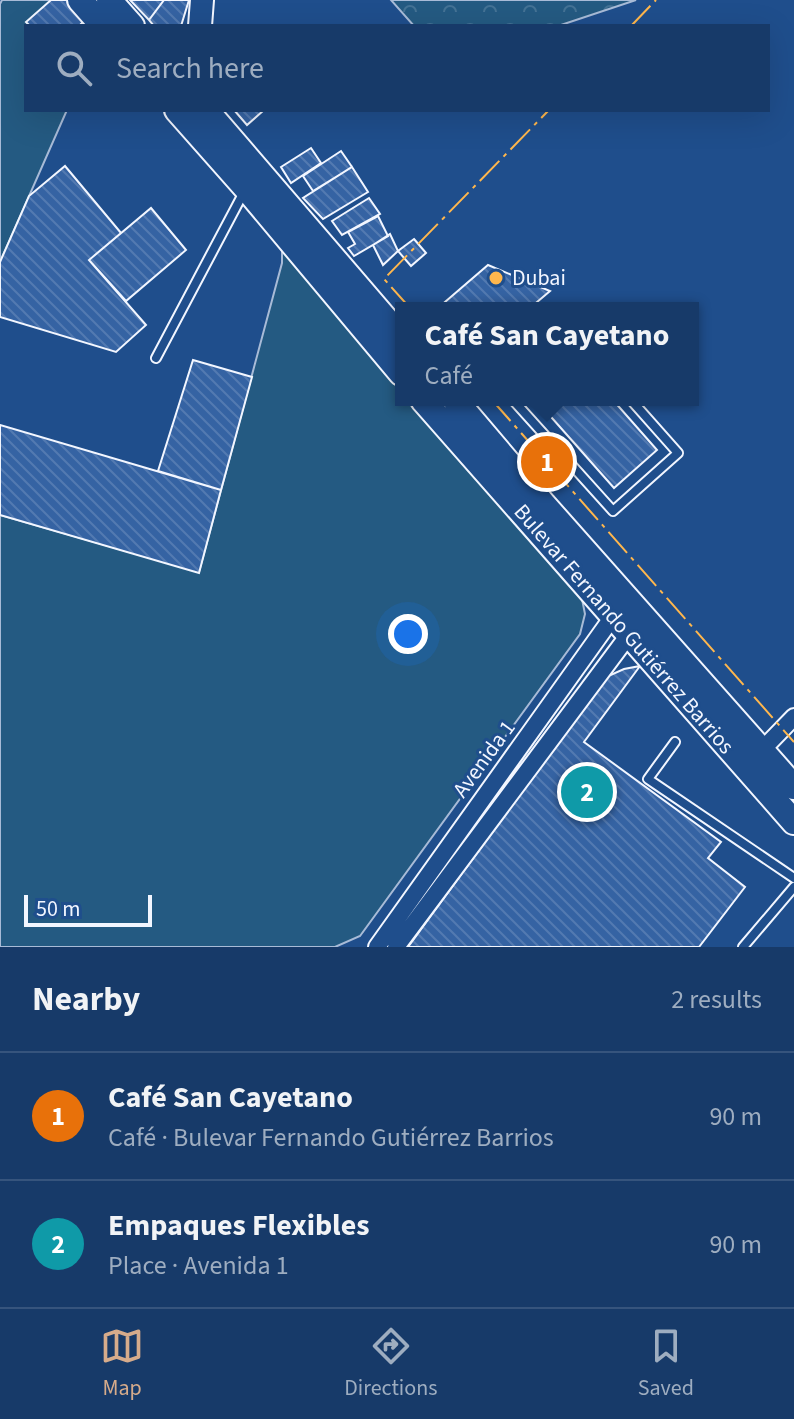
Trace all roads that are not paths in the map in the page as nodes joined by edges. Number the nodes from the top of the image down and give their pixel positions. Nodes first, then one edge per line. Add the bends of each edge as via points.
1 (80, 0) edge
2 (109, 0) edge
3 (202, 0) edge
4 (101, 24) edge
5 (130, 24) edge
6 (200, 24) edge
7 (179, 112) edge
8 (207, 112) edge
9 (252, 178) junction
10 (395, 331) edge
11 (156, 358) dead end
12 (395, 365) edge
13 (454, 406) edge
14 (518, 406) edge
15 (636, 406) edge
16 (628, 616) junction
17 (794, 717) edge
18 (675, 742) dead end
19 (762, 750) junction
20 (794, 787) edge
21 (794, 822) edge
22 (794, 878) edge
23 (794, 887) edge
24 (377, 947) edge
25 (396, 947) edge
26 (743, 947) edge

1 - 4 main road
2 - 5 main road
3 - 6 main road
7 - 9 main road
8 - 9 main road
9 - 10 main road
9 - 11 lane
9 - 12 main road
13 - 16 main road, Bulevar Fernando Gutiérrez Barrios
14 - 15 lane via 613,511 678,453
16 - 19 main road, Bulevar Fernando Gutiérrez Barrios
16 - 21 main road, Bulevar Fernando Gutiérrez Barrios
16 - 24 street, Avenida 1
16 - 25 street, Avenida 1
17 - 19 street
18 - 22 lane via 648,779
19 - 20 main road, Bulevar Fernando Gutiérrez Barrios
23 - 26 lane

